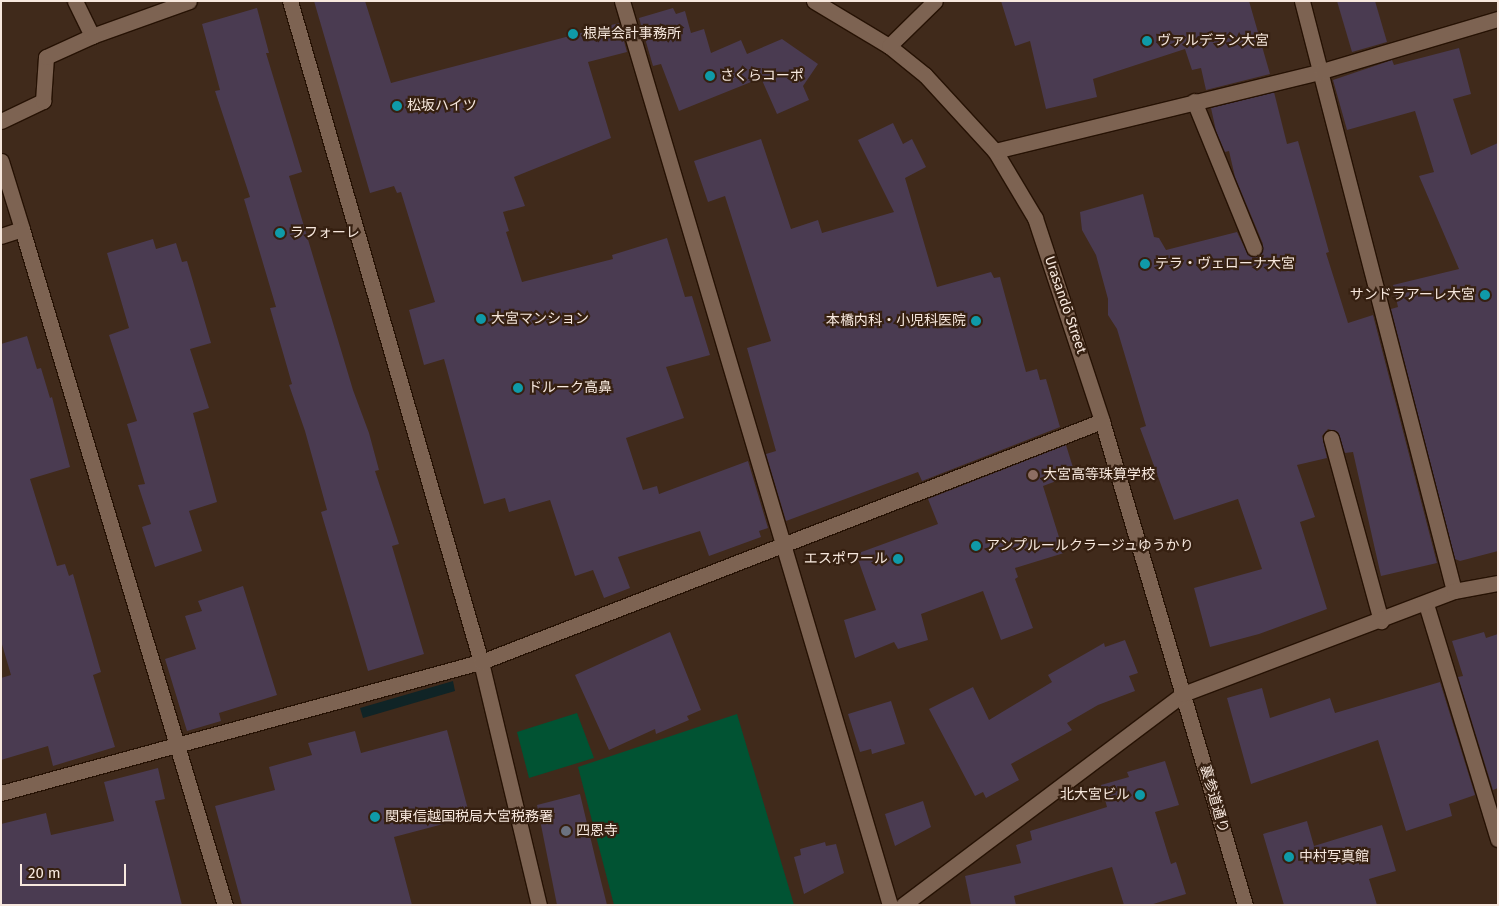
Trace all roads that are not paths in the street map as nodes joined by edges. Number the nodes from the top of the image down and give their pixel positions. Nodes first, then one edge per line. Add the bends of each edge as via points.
1 (75, 1) edge
2 (189, 1) edge
3 (290, 1) edge
4 (622, 1) edge
5 (814, 1) edge
6 (935, 1) edge
7 (1302, 1) edge
8 (1498, 19) edge
9 (92, 36) junction
10 (889, 46) junction
11 (1322, 71) junction
12 (1194, 101) junction
13 (1, 121) edge
14 (994, 151) junction
15 (1, 160) edge
16 (22, 229) junction
17 (1, 236) edge
18 (1254, 248) dead end
19 (1102, 421) junction
20 (1332, 438) dead end
21 (784, 545) junction
22 (1498, 583) edge
23 (1454, 591) junction
24 (1426, 604) junction
25 (1381, 620) junction
26 (480, 662) junction
27 (1183, 694) junction
28 (178, 747) junction
29 (1, 793) edge
30 (1498, 839) edge
31 (225, 905) edge
32 (539, 905) edge
33 (890, 905) edge
34 (903, 905) edge
35 (1245, 905) edge

1 - 9 street
2 - 9 street
3 - 26 street
4 - 21 street
5 - 10 street, Urasandō Street
6 - 10 street
7 - 11 street
8 - 11 street
9 - 13 street via 46,57 43,101
10 - 14 street, Urasandō Street via 926,75 957,106
11 - 12 street
11 - 23 street
12 - 14 street
12 - 18 street
14 - 19 street, Urasandō Street via 1035,218
15 - 16 street
16 - 17 street
16 - 28 street
19 - 21 street
19 - 27 street, Urasandō Street
20 - 25 street
21 - 26 street
21 - 33 street
22 - 23 street
23 - 24 street
24 - 25 street
24 - 30 street
25 - 27 street
26 - 28 street
26 - 32 street
27 - 34 street
27 - 35 street, 裏参道通り
28 - 29 street
28 - 31 street

